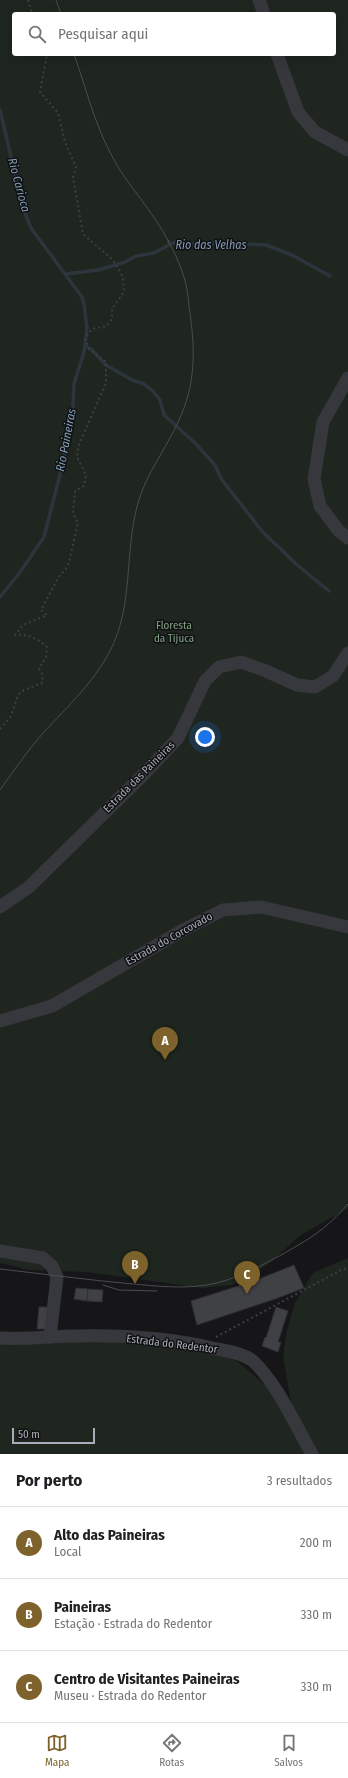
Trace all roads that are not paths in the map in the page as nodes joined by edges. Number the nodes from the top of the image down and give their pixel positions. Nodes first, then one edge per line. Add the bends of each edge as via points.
1 (259, 0) edge
2 (263, 12) edge
3 (278, 56) edge
4 (348, 150) edge
5 (348, 378) edge
6 (348, 538) edge
7 (348, 653) edge
8 (0, 907) edge
9 (348, 927) edge
10 (0, 1020) edge
11 (0, 1250) edge
12 (50, 1337) junction
13 (0, 1338) edge
14 (312, 1454) edge

1 - 2 street
3 - 4 street via 298,112 315,132
5 - 6 street via 324,422 314,479 320,506 339,531
7 - 8 street, Estrada das Paineiras via 332,676 315,687 296,685 241,662 219,667 205,681 178,738 29,887
9 - 10 street, Estrada do Corcovado via 261,907 223,910 185,929 52,1006
11 - 12 street via 43,1258 52,1266 57,1277
12 - 13 street
12 - 14 street, Estrada do Redentor via 104,1336 201,1345 229,1351 253,1361 269,1378

